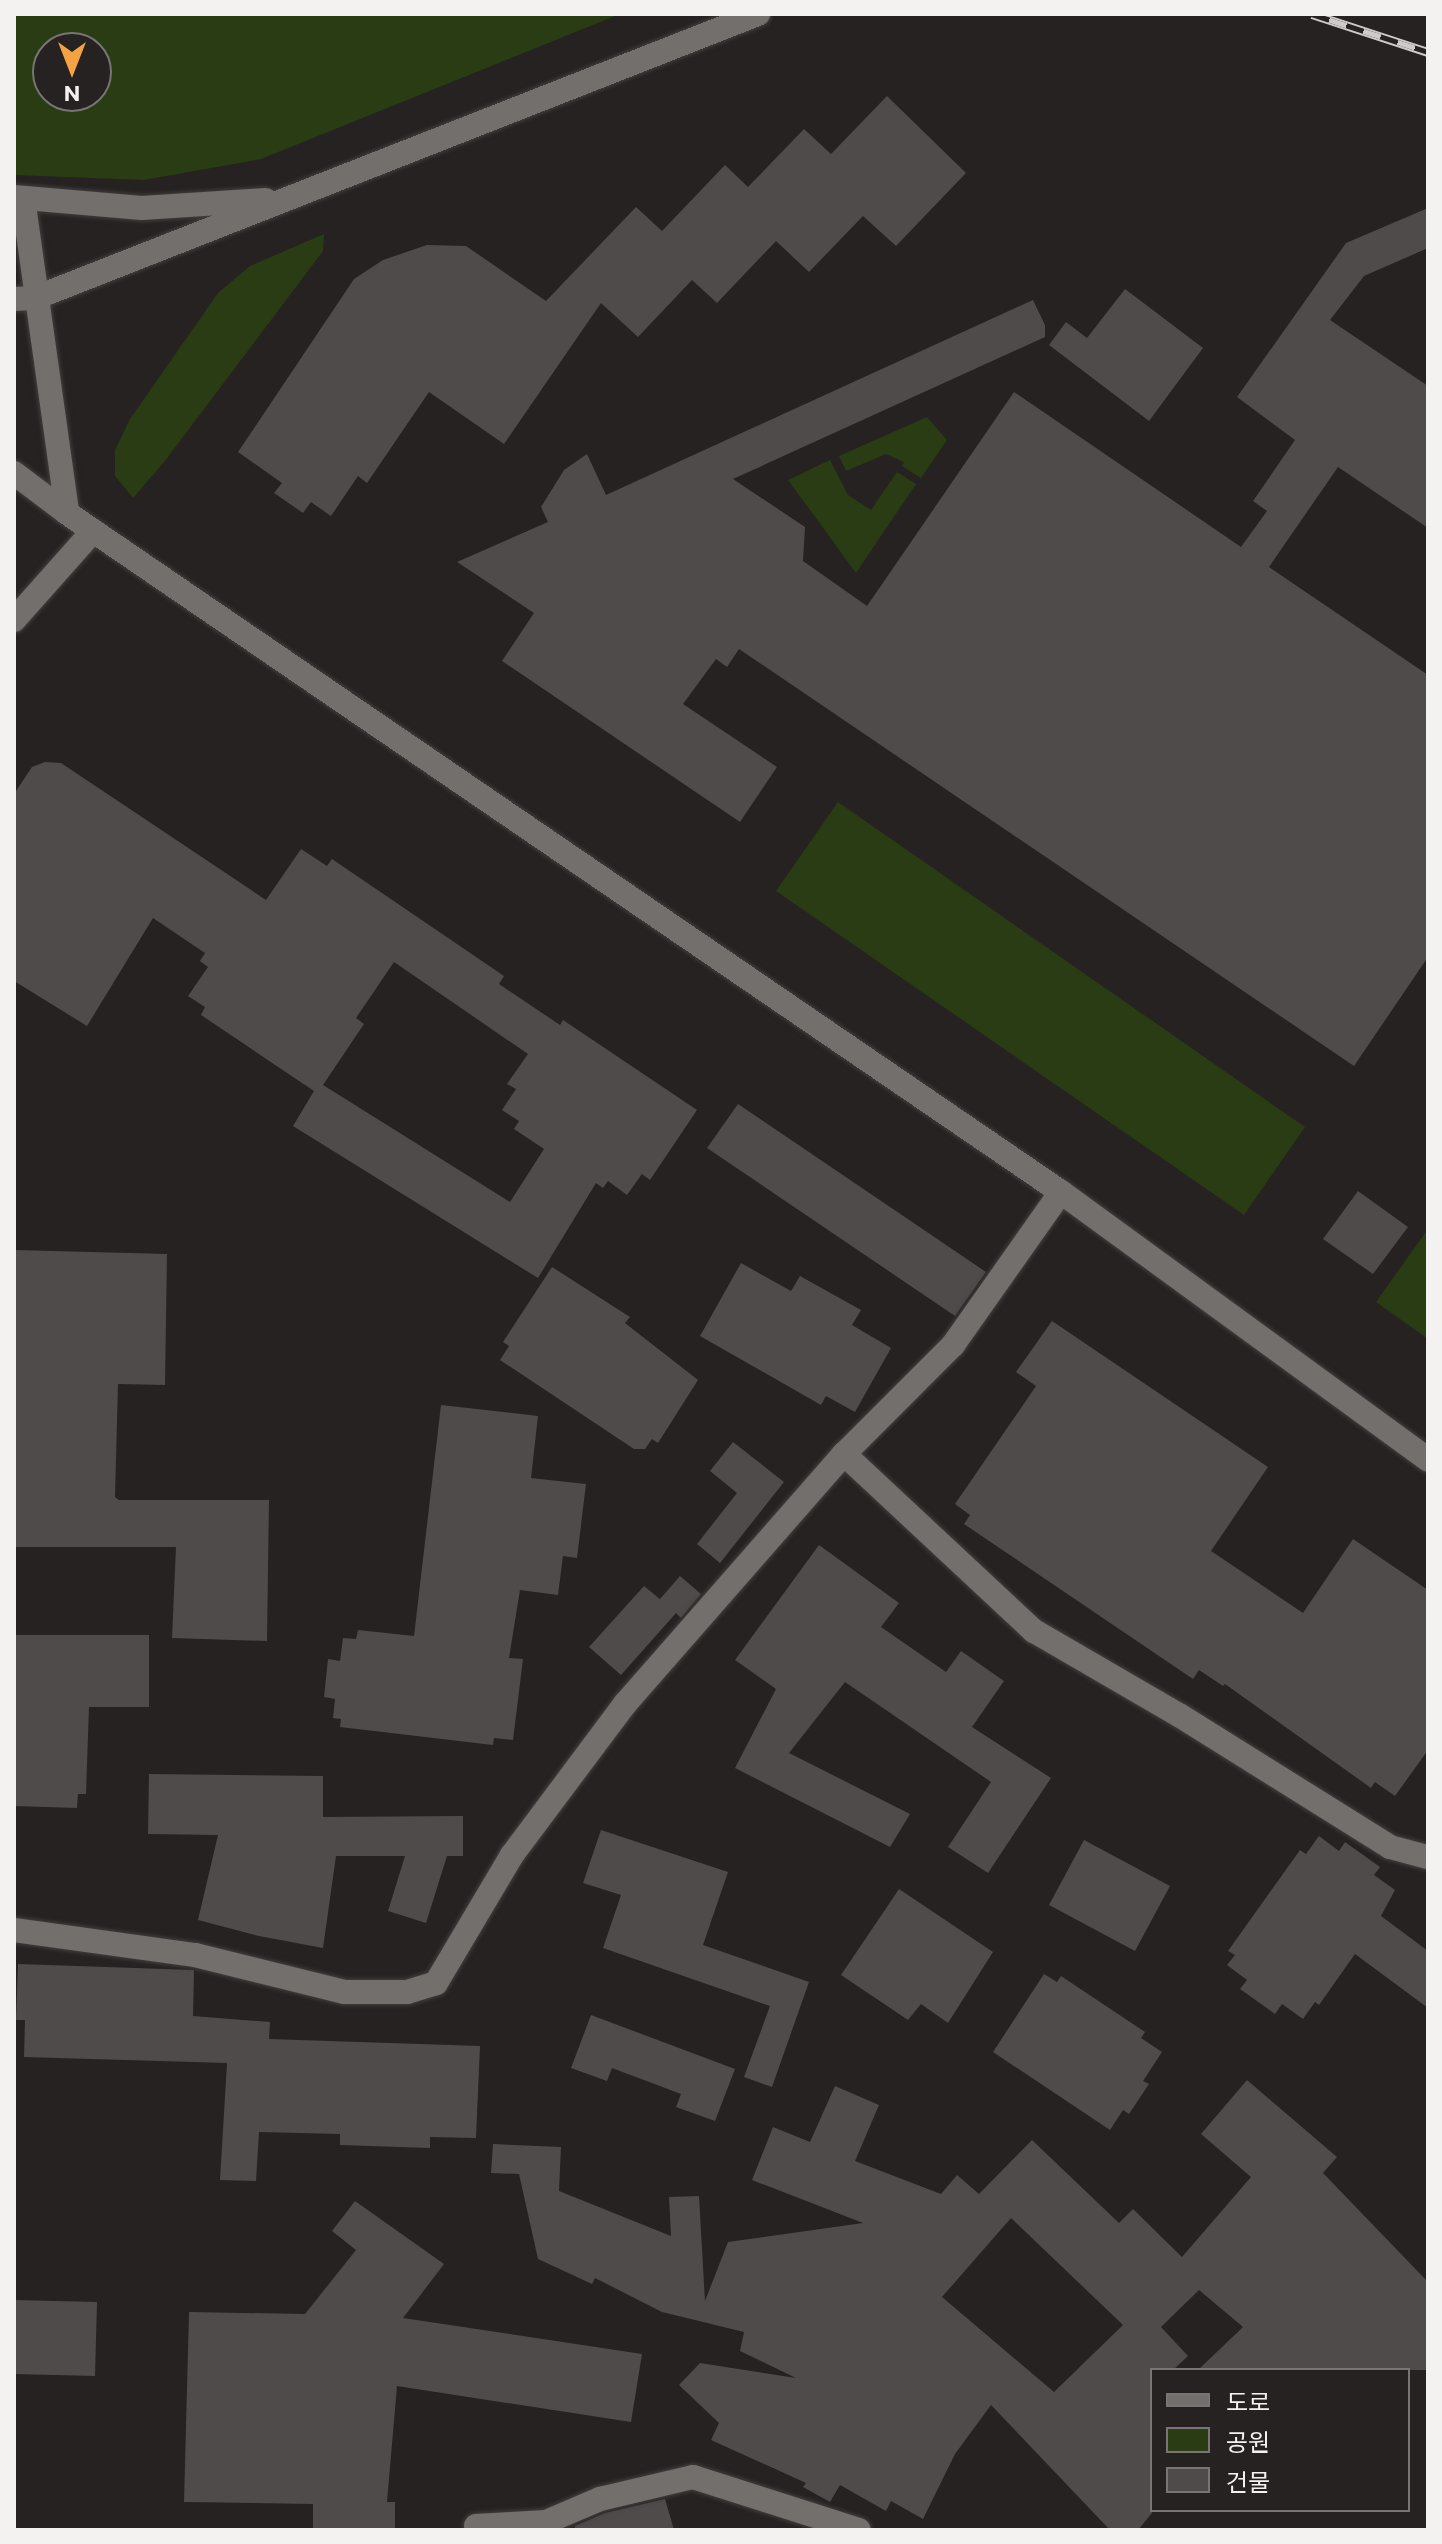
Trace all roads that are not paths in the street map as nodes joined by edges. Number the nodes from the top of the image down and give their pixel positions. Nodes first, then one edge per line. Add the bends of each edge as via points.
1 (758, 14) edge
2 (18, 198) edge
3 (292, 198) junction
4 (25, 299) edge
5 (14, 473) edge
6 (67, 513) junction
7 (93, 531) junction
8 (14, 620) edge
9 (1061, 1192) junction
10 (844, 1454) junction
11 (1428, 1460) edge
12 (1428, 1857) edge
13 (14, 1930) edge
14 (583, 2518) edge
15 (476, 2526) dead end
16 (859, 2530) edge

1 - 3 main road
2 - 3 main road via 142,208
2 - 4 main road
3 - 4 main road
4 - 6 main road
5 - 6 main road
6 - 7 main road
7 - 8 main road
7 - 9 main road
9 - 10 main road via 953,1345
9 - 11 main road
10 - 12 main road via 1034,1631 1390,1847
10 - 13 main road via 625,1704 512,1855 436,1983 407,1992 345,1992 195,1955
14 - 15 main road
14 - 16 main road via 693,2477

